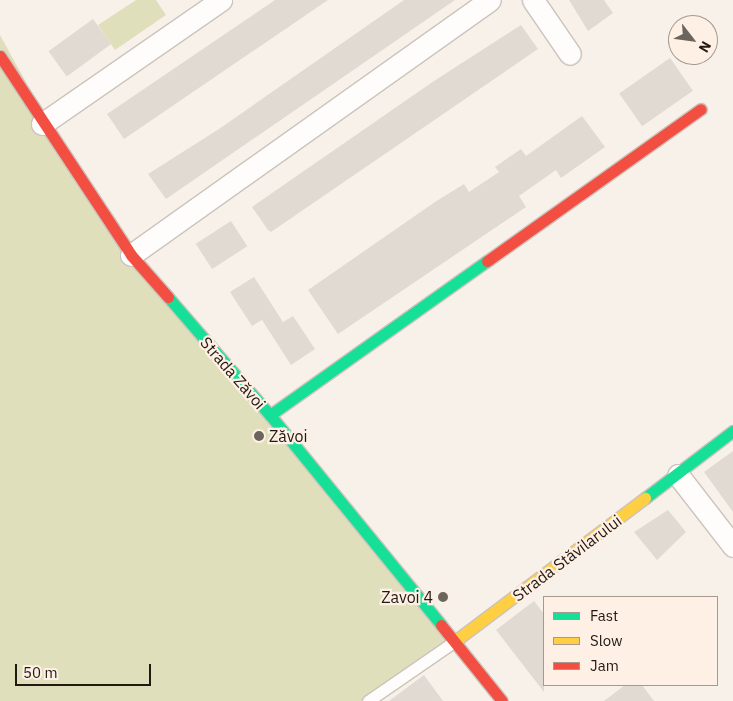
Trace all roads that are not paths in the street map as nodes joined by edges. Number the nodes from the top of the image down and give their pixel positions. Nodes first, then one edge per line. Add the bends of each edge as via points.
1 (221, 0) edge
2 (490, 0) edge
3 (533, 0) edge
4 (570, 54) dead end
5 (0, 56) edge
6 (701, 109) dead end
7 (42, 124) junction
8 (131, 255) junction
9 (270, 415) junction
10 (733, 431) edge
11 (678, 475) junction
12 (733, 546) edge
13 (455, 641) junction
14 (368, 701) edge
15 (502, 701) edge

1 - 7 street
2 - 8 street
3 - 4 street
5 - 7 street, Strada Zăvoi
6 - 9 street
7 - 8 street, Strada Zăvoi
8 - 9 street, Strada Zăvoi
9 - 13 street, Strada Zăvoi
10 - 11 street, Strada Stăvilarului
11 - 12 street
11 - 13 street, Strada Stăvilarului
13 - 14 lane
13 - 15 street, Strada Zăvoi

